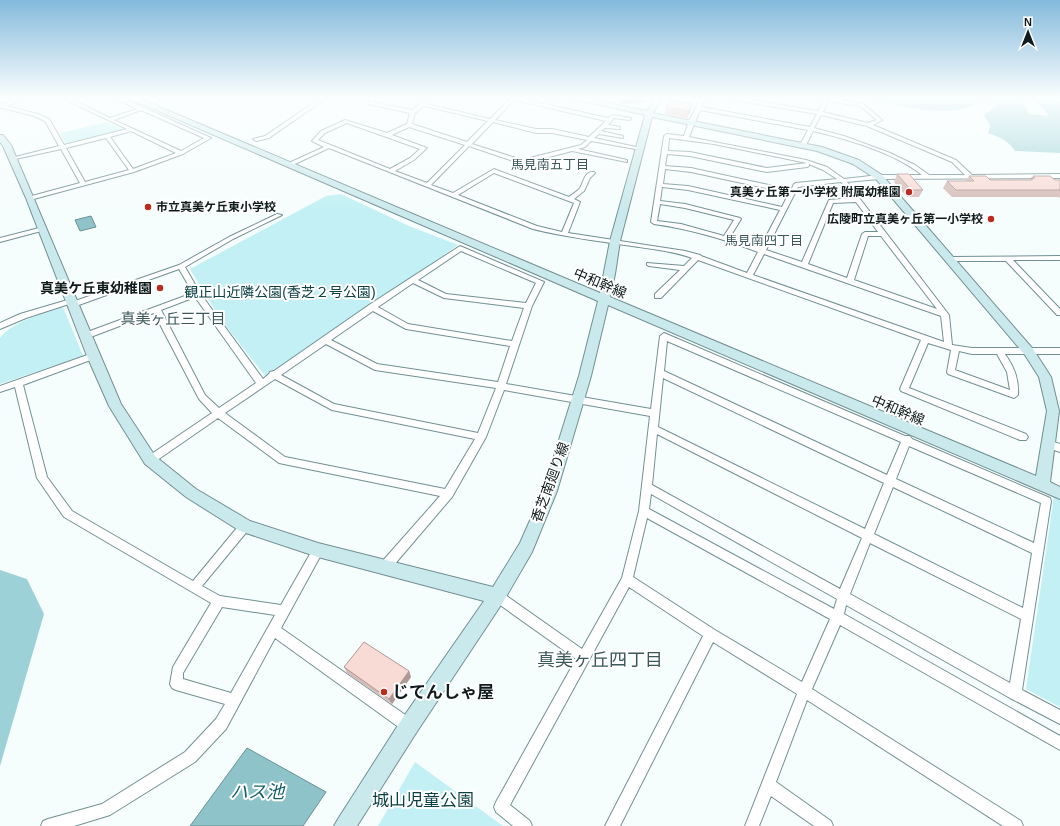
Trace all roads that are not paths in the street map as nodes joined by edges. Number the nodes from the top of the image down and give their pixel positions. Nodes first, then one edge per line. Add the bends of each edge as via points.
1 (0, 136) edge
2 (56, 136) edge
3 (107, 136) joint
4 (143, 136) edge
5 (202, 136) edge
6 (219, 136) edge
7 (228, 136) edge
8 (269, 136) edge
9 (320, 136) edge
10 (389, 136) edge
11 (440, 136) edge
12 (477, 136) edge
13 (571, 136) edge
14 (594, 136) edge
15 (614, 136) edge
16 (643, 136) edge
17 (755, 136) edge
18 (809, 136) edge
19 (839, 136) edge
20 (895, 136) edge
21 (621, 137) dead end
22 (686, 138) joint
23 (256, 139) dead end
24 (590, 140) junction
25 (468, 145) junction
26 (803, 145) junction
27 (62, 147) junction
28 (328, 148) junction
29 (572, 149) junction
30 (639, 149) junction
31 (665, 152) junction
32 (180, 153) junction
33 (13, 159) junction
34 (512, 159) junction
35 (625, 161) dead end
36 (293, 163) junction
37 (506, 163) dead end
38 (814, 165) junction
39 (500, 167) dead end
40 (662, 167) junction
41 (132, 171) junction
42 (390, 171) junction
43 (494, 171) junction
44 (592, 173) dead end
45 (927, 176) junction
46 (970, 176) junction
47 (1060, 176) edge
48 (879, 177) junction
49 (843, 181) junction
50 (84, 184) junction
51 (660, 185) junction
52 (427, 186) junction
53 (792, 192) junction
54 (453, 196) junction
55 (30, 198) junction
56 (570, 199) junction
57 (857, 200) junction
58 (658, 202) junction
59 (783, 209) junction
60 (279, 215) dead end
61 (43, 229) junction
62 (882, 234) junction
63 (564, 235) junction
64 (726, 238) junction
65 (0, 240) edge
66 (614, 241) junction
67 (762, 250) junction
68 (698, 256) junction
69 (1060, 258) edge
70 (951, 259) junction
71 (1008, 259) junction
72 (649, 264) dead end
73 (804, 265) junction
74 (181, 266) junction
75 (686, 268) junction
76 (749, 276) junction
77 (412, 280) junction
78 (850, 281) junction
79 (197, 294) junction
80 (604, 296) junction
81 (658, 296) dead end
82 (72, 302) junction
83 (528, 306) junction
84 (372, 307) junction
85 (156, 309) junction
86 (1060, 313) edge
87 (945, 315) junction
88 (0, 326) edge
89 (85, 336) junction
90 (926, 339) junction
91 (325, 340) junction
92 (515, 344) junction
93 (952, 347) junction
94 (999, 351) junction
95 (1060, 351) edge
96 (1029, 352) junction
97 (93, 356) junction
98 (660, 373) junction
99 (273, 374) junction
100 (18, 383) junction
101 (261, 383) junction
102 (501, 386) junction
103 (0, 389) edge
104 (578, 399) junction
105 (218, 413) junction
106 (655, 413) junction
107 (653, 428) junction
108 (481, 436) junction
109 (1023, 436) dead end
110 (907, 439) junction
111 (1048, 444) junction
112 (1060, 448) edge
113 (150, 460) junction
114 (890, 481) junction
115 (1042, 482) junction
116 (1060, 485) edge
117 (647, 486) junction
118 (1060, 493) edge
119 (448, 494) junction
120 (644, 511) junction
121 (245, 526) junction
122 (868, 535) junction
123 (318, 550) junction
124 (1038, 550) junction
125 (384, 568) junction
126 (627, 579) junction
127 (194, 588) junction
128 (497, 596) junction
129 (843, 597) junction
130 (219, 601) junction
131 (282, 611) junction
132 (1027, 616) junction
133 (837, 617) junction
134 (274, 630) junction
135 (711, 634) junction
136 (584, 657) junction
137 (804, 692) junction
138 (1015, 693) junction
139 (234, 700) junction
140 (1060, 718) edge
141 (409, 726) junction
142 (1060, 744) edge
143 (768, 785) junction
144 (48, 826) edge
145 (345, 826) edge
146 (525, 826) edge
147 (612, 826) edge
148 (752, 826) edge
149 (826, 826) edge
150 (1016, 826) edge

1 - 33 street
2 - 27 street
3 - 27 street
3 - 41 street
4 - 32 street
5 - 32 street via 208,138
6 - 80 street, 中和幹線
7 - 36 street, 中和幹線
8 - 23 street
9 - 28 street via 315,141
10 - 42 street via 424,148 412,159
11 - 25 street
12 - 25 street
13 - 24 street
14 - 24 street
15 - 21 street
16 - 30 street, 香芝南廻り線
17 - 26 street
18 - 26 street
19 - 45 street via 862,142 916,166
20 - 46 street via 954,160
22 - 31 street via 667,136
22 - 38 street
24 - 29 street
24 - 30 street
25 - 34 street
25 - 52 street
26 - 48 street via 856,162
27 - 33 street
27 - 50 street
28 - 36 street
28 - 42 street
29 - 34 street via 522,162
29 - 35 street
30 - 66 street, 香芝南廻り線
31 - 38 street via 690,154 767,170
31 - 40 street
32 - 41 street
33 - 55 street
34 - 37 street
36 - 80 street, 中和幹線
38 - 49 street via 832,172
39 - 43 street
40 - 51 street
40 - 53 street via 691,170
41 - 50 street
42 - 52 street
43 - 54 street
43 - 56 street
44 - 56 street via 587,177 582,190
45 - 46 street
45 - 48 street
46 - 47 street
48 - 49 street
48 - 70 street
49 - 53 street via 796,185
49 - 57 street
50 - 55 street
51 - 58 street
51 - 59 street via 688,188
52 - 54 street
53 - 59 street
54 - 63 street via 534,228
55 - 61 street
56 - 63 street via 577,202
57 - 62 street
57 - 73 street via 831,201
58 - 64 street via 654,222
58 - 64 street via 738,219
59 - 67 street
60 - 74 street
61 - 65 street
61 - 82 street
62 - 78 street via 865,234
62 - 87 street
63 - 66 street
64 - 67 street
66 - 68 street
66 - 80 street, 香芝南廻り線
67 - 73 street
67 - 76 street
68 - 75 street
68 - 76 street
69 - 71 street
70 - 71 street
70 - 96 street
71 - 86 street
72 - 75 street
73 - 78 street
74 - 79 street
74 - 82 street
75 - 81 street
76 - 90 street
77 - 83 street via 444,296
77 - 83 street via 460,248 540,282
77 - 84 street
78 - 87 street
79 - 85 street
79 - 101 street
80 - 104 street, 香芝南廻り線
80 - 115 street, 中和幹線
82 - 88 street via 23,316
82 - 89 street
83 - 92 street
84 - 91 street
84 - 92 street via 406,326
85 - 89 street
85 - 105 street via 202,397
87 - 93 street
89 - 97 street
90 - 93 street
90 - 109 street via 904,389
91 - 99 street
91 - 102 street via 375,367
92 - 102 street
93 - 94 street via 972,351
93 - 94 street via 951,372 1014,395 1012,374
94 - 96 street
95 - 96 street
96 - 111 street via 1045,377 1053,411
97 - 100 street
97 - 113 street via 115,406
98 - 106 street
98 - 110 street via 664,336
98 - 114 street
99 - 101 street
99 - 108 street via 332,407
100 - 103 street
100 - 127 street via 42,478 68,514
101 - 105 street
102 - 104 street
102 - 108 street
104 - 106 street
104 - 128 street, 香芝南廻り線 via 550,491 526,547
105 - 113 street
105 - 119 street via 282,460
106 - 107 street
107 - 117 street
107 - 122 street
108 - 119 street
110 - 114 street
110 - 124 street via 1046,501
111 - 112 street
111 - 115 street
113 - 121 street via 191,493
114 - 122 street
114 - 124 street
115 - 116 street, 中和幹線
115 - 118 street, 中和幹線
117 - 120 street
117 - 129 street
119 - 125 street
120 - 126 street
120 - 133 street
121 - 123 street
121 - 127 street
122 - 129 street
122 - 132 street
123 - 125 street
123 - 131 street
124 - 132 street
125 - 128 street
126 - 135 street
126 - 136 street
127 - 130 street
128 - 136 street
128 - 141 street, 香芝南廻り線
129 - 133 street
129 - 138 street
130 - 131 street
130 - 139 street via 177,671 176,684
131 - 134 street
132 - 138 street
133 - 137 street
133 - 142 street
134 - 139 street
134 - 141 street
135 - 137 street
135 - 147 street
136 - 146 street via 501,807
137 - 143 street
137 - 150 street
138 - 140 street
139 - 144 street via 221,724 190,757 105,810
141 - 145 street, 香芝南廻り線
143 - 148 street
143 - 149 street

